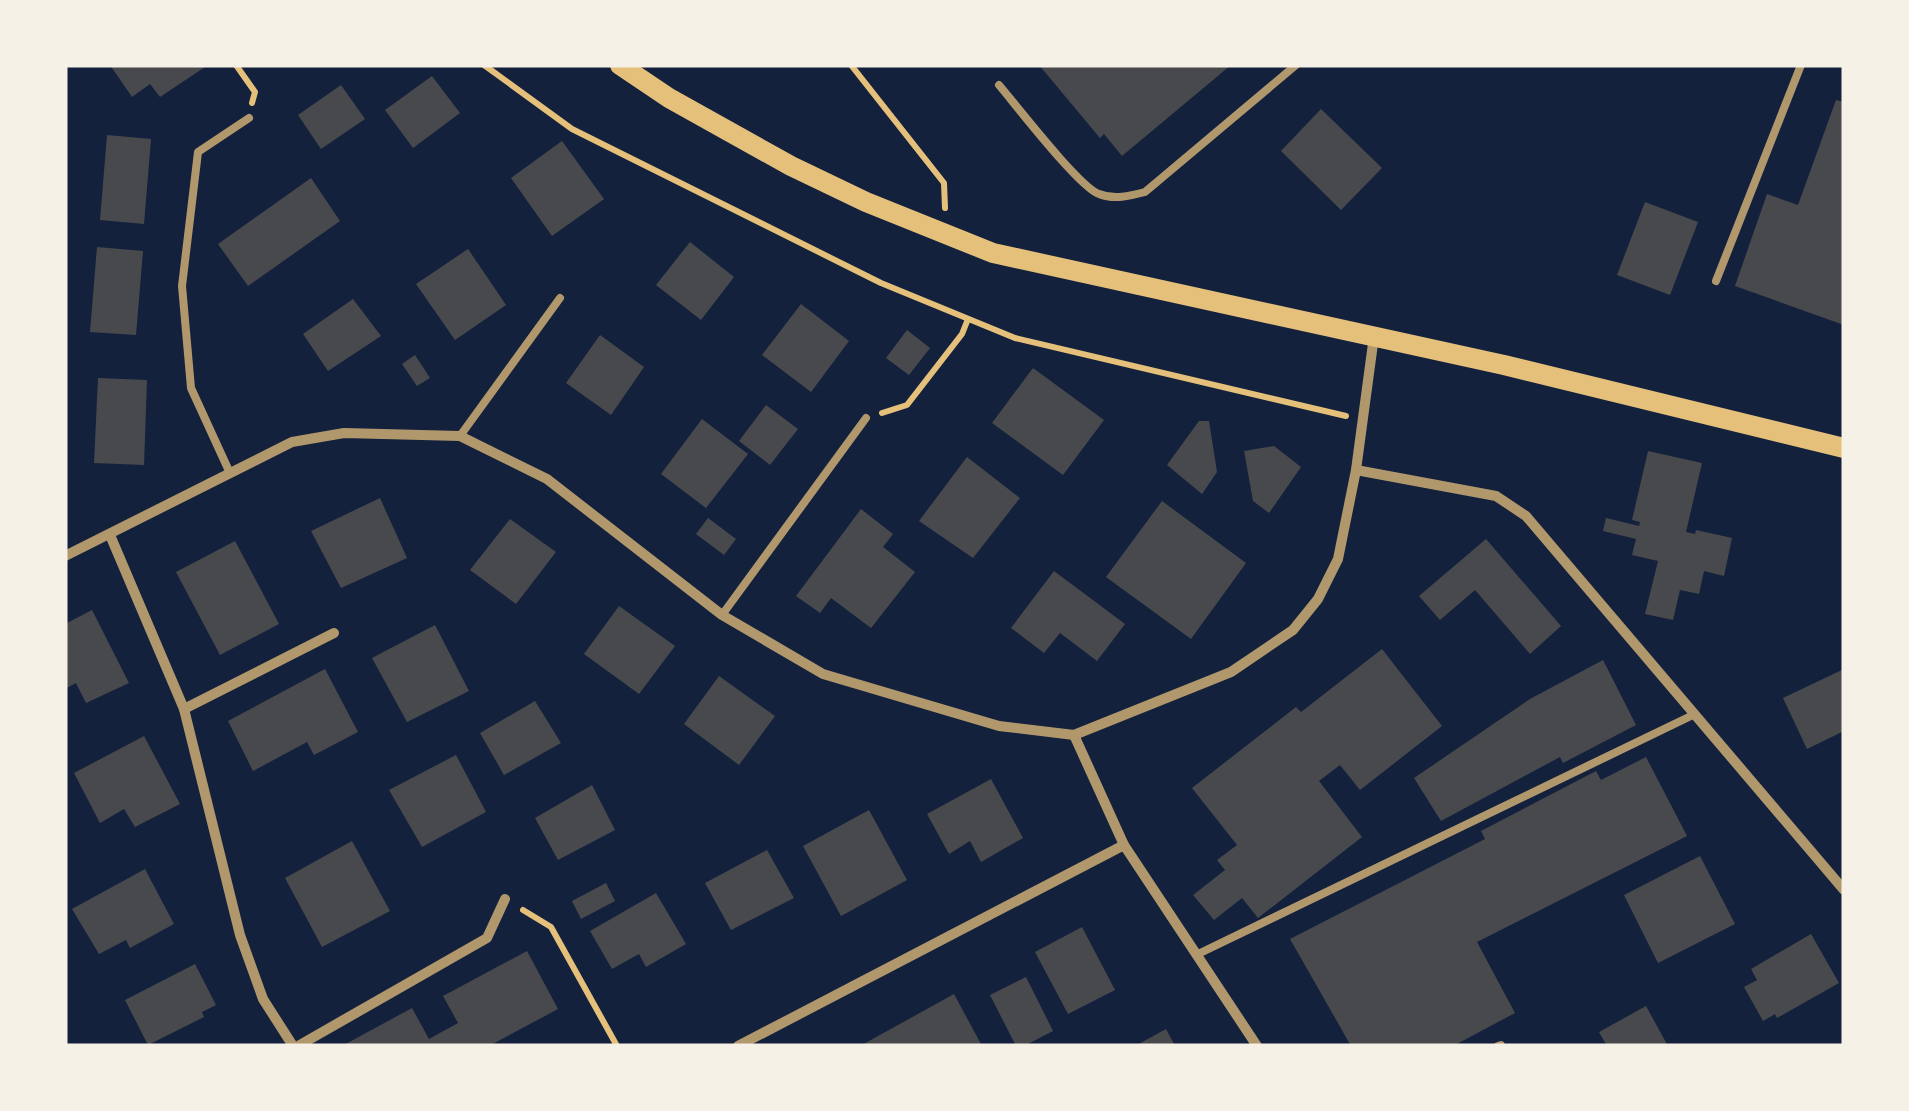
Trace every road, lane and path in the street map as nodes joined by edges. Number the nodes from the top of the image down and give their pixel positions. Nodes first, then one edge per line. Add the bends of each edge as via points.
1 (236, 65) edge
2 (484, 65) edge
3 (620, 65) edge
4 (850, 65) edge
5 (1296, 65) edge
6 (1801, 65) edge
7 (998, 85) dead end
8 (250, 118) joint
9 (946, 234) junction
10 (1716, 281) dead end
11 (560, 298) dead end
12 (968, 318) junction
13 (1374, 336) junction
14 (866, 418) joint
15 (1362, 420) junction
16 (460, 436) junction
17 (1844, 448) edge
18 (1356, 470) junction
19 (229, 471) junction
20 (110, 535) junction
21 (65, 556) edge
22 (722, 615) junction
23 (334, 634) dead end
24 (184, 709) junction
25 (1693, 715) junction
26 (1074, 735) junction
27 (1124, 845) junction
28 (1844, 890) edge
29 (505, 899) joint
30 (1196, 955) junction
31 (295, 1046) edge
32 (618, 1046) edge
33 (738, 1046) edge
34 (1256, 1046) edge

1 - 8 path via 254,92
2 - 12 path via 572,128 880,283
3 - 9 main road via 791,166
4 - 9 path via 944,183
5 - 7 lane via 1145,192 1123,198 1097,194
6 - 10 lane
8 - 19 lane via 198,152 182,286 191,388
9 - 13 main road via 993,253
11 - 16 lane
12 - 14 path via 907,406
12 - 15 path via 1016,338
13 - 15 street
13 - 17 main road
14 - 22 lane
15 - 18 street
16 - 19 street via 344,433 292,442
16 - 22 street via 547,479
18 - 25 street via 1496,496 1526,516
18 - 26 street via 1338,560 1293,630 1231,672
19 - 20 street
20 - 21 street
20 - 24 street
22 - 26 street via 823,674 998,726
23 - 24 street
24 - 31 street via 240,935 263,999
25 - 28 street
25 - 30 lane
26 - 27 street
27 - 30 street
27 - 33 street
29 - 31 street via 487,938
29 - 32 path via 552,927
30 - 34 street

